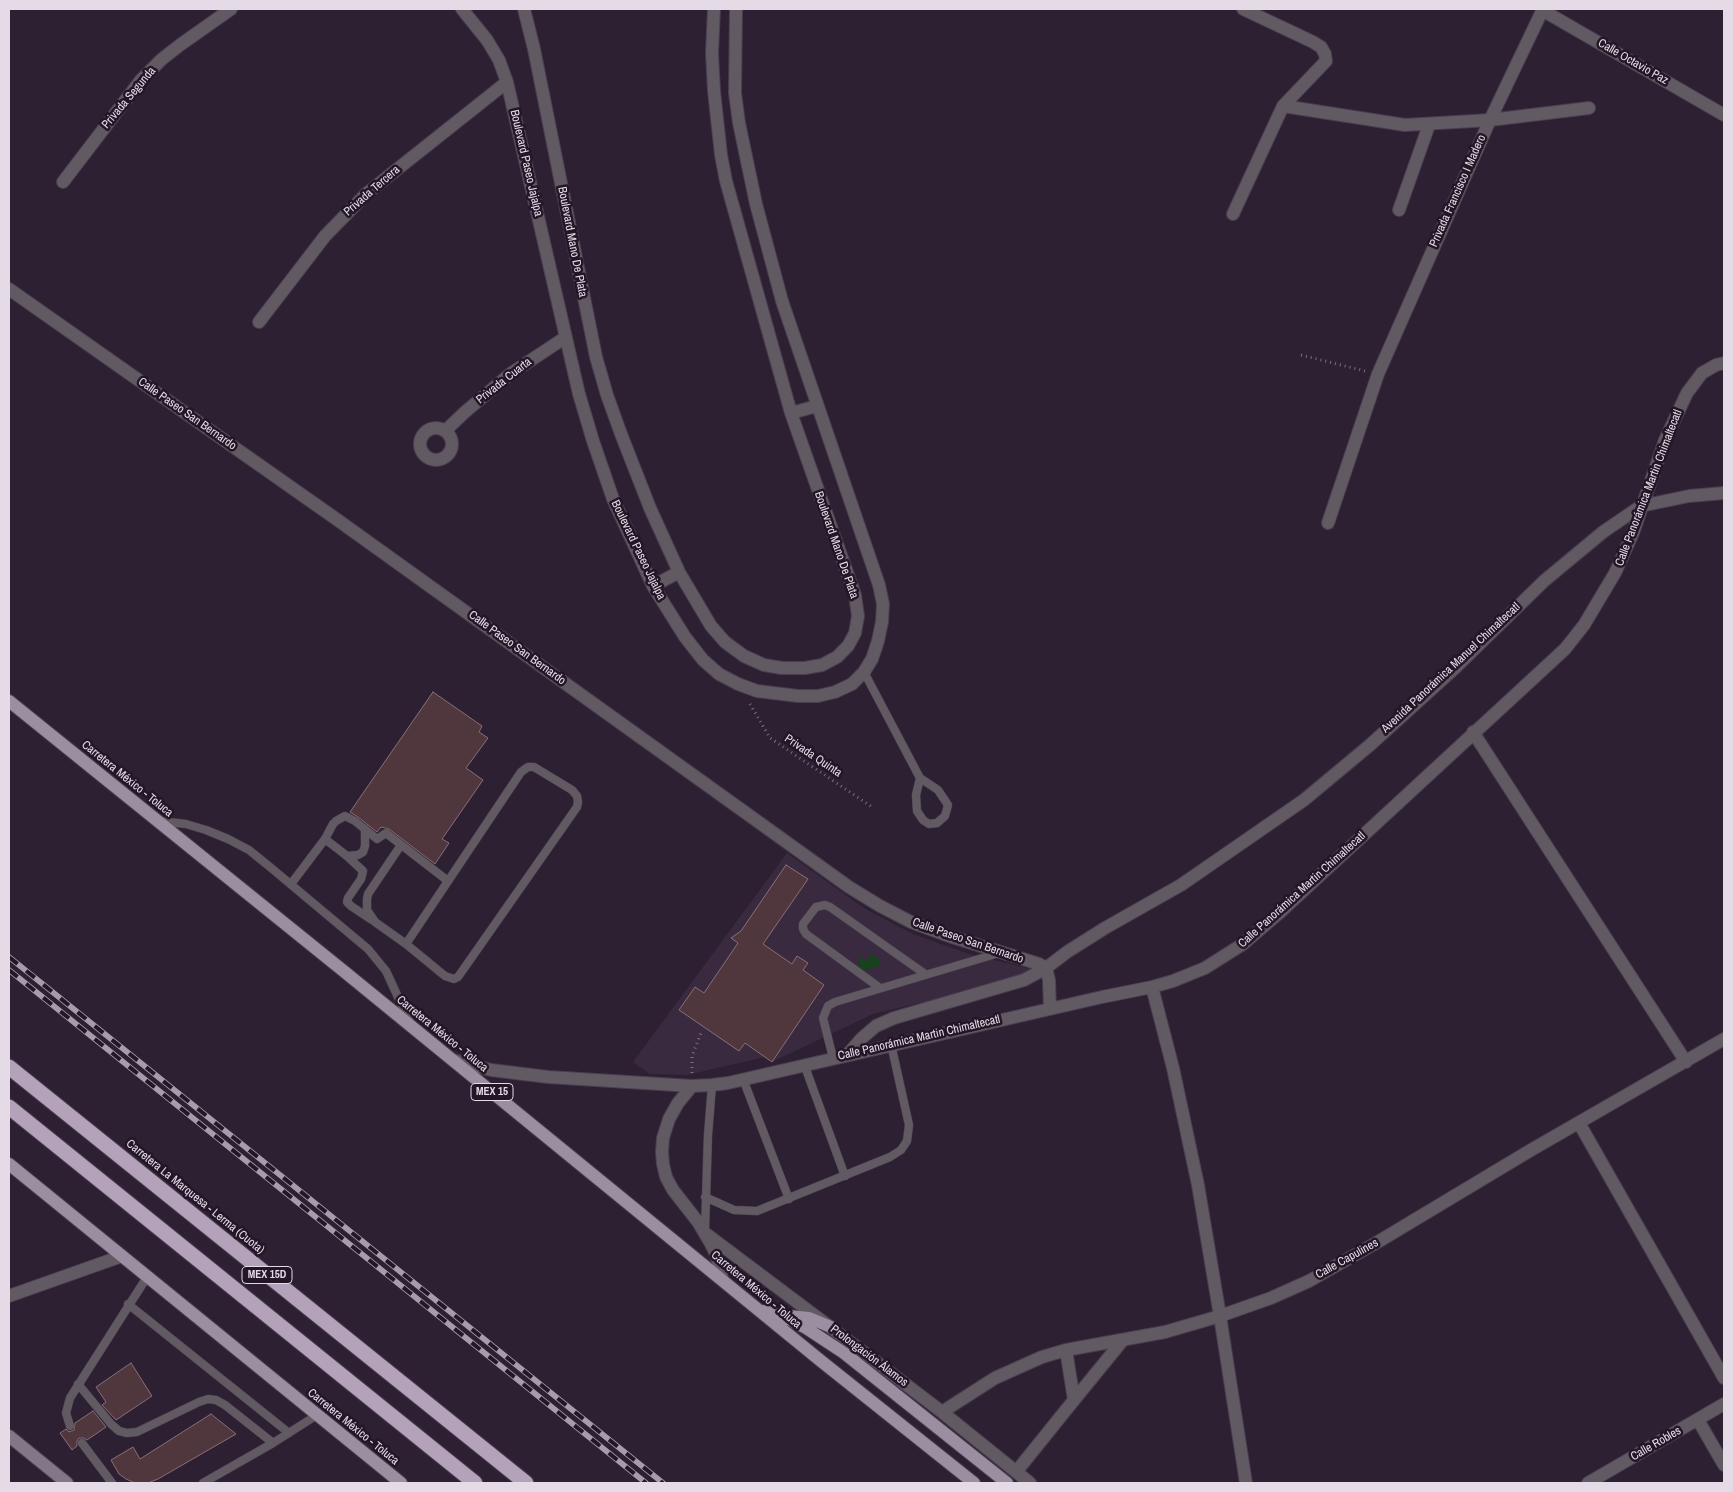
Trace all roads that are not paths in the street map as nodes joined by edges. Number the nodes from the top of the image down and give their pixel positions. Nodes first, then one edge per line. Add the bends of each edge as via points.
1 (231, 9) edge
2 (462, 9) edge
3 (524, 9) edge
4 (714, 9) edge
5 (736, 9) edge
6 (1243, 9) edge
7 (1542, 9) edge
8 (507, 82) junction
9 (1282, 106) junction
10 (1589, 108) dead end
11 (1724, 115) edge
12 (1490, 120) junction
13 (1429, 125) junction
14 (63, 182) dead end
15 (1399, 210) dead end
16 (1233, 214) dead end
17 (9, 289) edge
18 (259, 322) dead end
19 (566, 336) junction
20 (1720, 364) edge
21 (817, 406) junction
22 (791, 412) junction
23 (446, 430) dead end
24 (1724, 493) edge
25 (1641, 506) junction
26 (1328, 523) dead end
27 (679, 572) junction
28 (653, 586) junction
29 (864, 672) junction
30 (9, 701) edge
31 (1474, 732) junction
32 (920, 778) junction
33 (158, 821) junction
34 (365, 829) junction
35 (325, 840) junction
36 (401, 846) junction
37 (347, 856) junction
38 (448, 881) junction
39 (291, 884) junction
40 (376, 922) junction
41 (406, 944) junction
42 (1000, 952) junction
43 (1046, 968) junction
44 (925, 974) junction
45 (1152, 987) junction
46 (880, 988) junction
47 (1050, 1009) junction
48 (412, 1028) junction
49 (1724, 1039) edge
50 (891, 1044) junction
51 (848, 1054) junction
52 (833, 1058) junction
53 (453, 1060) junction
54 (1686, 1062) junction
55 (804, 1064) junction
56 (9, 1066) edge
57 (743, 1079) junction
58 (712, 1085) junction
59 (692, 1086) junction
60 (9, 1107) edge
61 (1579, 1123) junction
62 (9, 1164) edge
63 (845, 1176) junction
64 (705, 1196) junction
65 (788, 1199) junction
66 (704, 1233) junction
67 (122, 1256) junction
68 (147, 1276) junction
69 (722, 1278) junction
70 (9, 1296) edge
71 (128, 1304) junction
72 (760, 1310) junction
73 (782, 1316) junction
74 (1220, 1316) junction
75 (831, 1327) junction
76 (1123, 1340) junction
77 (1066, 1350) junction
78 (1724, 1378) edge
79 (78, 1384) junction
80 (1074, 1400) junction
81 (1724, 1404) edge
82 (942, 1412) junction
83 (317, 1415) junction
84 (1698, 1420) junction
85 (70, 1426) dead end
86 (289, 1433) junction
87 (9, 1436) edge
88 (82, 1443) dead end
89 (273, 1443) junction
90 (1724, 1465) edge
91 (1016, 1472) junction
92 (67, 1483) edge
93 (112, 1483) edge
94 (203, 1483) edge
95 (401, 1483) edge
96 (475, 1483) edge
97 (526, 1483) edge
98 (974, 1483) edge
99 (1007, 1483) edge
100 (1030, 1483) edge
101 (1246, 1483) edge
102 (1588, 1483) edge

1 - 14 street, Privada Segunda via 180,44 141,80
2 - 8 street, Boulevard Paseo Jajalpa via 499,60
3 - 27 street, Boulevard Mano De Plata via 596,357 621,434
4 - 22 street, Boulevard Mano De Plata via 714,91 724,172
5 - 21 street, Boulevard Paseo Jajalpa via 735,93 746,165 782,301
6 - 9 street via 1313,42 1325,54 1326,61
7 - 11 street, Calle Octavio Paz
7 - 12 street, Privada Francisco I Madero
8 - 18 street, Privada Tercera via 387,176 345,215
8 - 19 street, Boulevard Paseo Jajalpa
9 - 13 street via 1405,125
9 - 16 street
10 - 12 street
12 - 13 street
12 - 26 street, Privada Francisco I Madero via 1378,374
13 - 15 street
17 - 42 street, Calle Paseo San Bernardo via 850,887 911,922
19 - 23 street, Privada Cuarta via 510,374
19 - 28 street, Boulevard Paseo Jajalpa via 579,394 602,466
20 - 25 street, Calle Panorámica Martin Chimaltecatl via 1702,373 1687,393 1665,440
21 - 22 street
21 - 29 street, Boulevard Paseo Jajalpa via 879,585 882,622 872,658
22 - 27 street, Boulevard Mano De Plata via 855,595 858,616 855,633 848,646 822,665 805,668 782,668 744,656 712,626
24 - 25 street
25 - 31 street, Calle Panorámica Martin Chimaltecatl via 1615,573 1584,625 1549,665
25 - 43 street, Avenida Panorámica Manuel Chimaltecatl via 1572,557 1370,745 1304,800 1181,885 1105,928
27 - 28 street
28 - 29 street, Boulevard Paseo Jajalpa via 703,660 738,684 756,691 818,696 852,684
29 - 32 lane
30 - 33 main road, Carretera México - Toluca / MEX 15
31 - 45 street, Calle Panorámica Martin Chimaltecatl via 1243,944 1205,968
31 - 54 street
32 - 32 lane via 938,790 948,805 945,816 937,823 929,824 916,811
33 - 39 lane via 186,824 228,839 248,850
33 - 48 main road, Carretera México - Toluca / MEX 15
34 - 35 lane via 345,816 336,820
34 - 36 lane via 378,839 386,833
34 - 37 lane via 363,852
35 - 37 lane
35 - 39 lane
36 - 38 lane
36 - 40 lane via 366,899 367,910
37 - 40 lane via 363,871 348,902
38 - 41 lane
38 - 41 lane via 521,772 528,767 534,767 577,796 577,807 458,977 445,976
39 - 48 lane via 368,949 393,984
40 - 41 lane
42 - 43 street, Calle Paseo San Bernardo
42 - 44 lane
43 - 47 street
43 - 51 street, Avenida Panorámica Manuel Chimaltecatl via 1024,980 894,1018 876,1026
44 - 46 lane
44 - 46 lane via 830,907 825,904 816,907 803,924 806,934
45 - 47 street, Calle Panorámica Martin Chimaltecatl
45 - 74 street via 1198,1186
46 - 52 lane via 835,1002 824,1011
47 - 50 street, Calle Panorámica Martin Chimaltecatl
48 - 53 main road, Carretera México - Toluca / MEX 15
49 - 54 street, Calle Capulines
50 - 51 street, Calle Panorámica Martin Chimaltecatl
50 - 63 lane via 909,1125 907,1141 890,1157
51 - 52 street, Calle Panorámica Martin Chimaltecatl
52 - 55 street, Calle Panorámica Martin Chimaltecatl
53 - 59 street, Calle Panorámica Martin Chimaltecatl via 520,1074
53 - 69 main road, Carretera México - Toluca / MEX 15
54 - 61 street, Calle Capulines
55 - 57 street, Calle Panorámica Martin Chimaltecatl
55 - 63 lane
56 - 97 highway, Carretera La Marquesa - Lerma (Cuota) / MEX 15D
57 - 58 street, Calle Panorámica Martin Chimaltecatl
57 - 65 lane
58 - 59 street, Calle Panorámica Martin Chimaltecatl
58 - 64 lane
59 - 66 street, Prolongación Álamos via 668,1119 662,1152 666,1177
60 - 96 highway, MEX 15D
61 - 74 street, Calle Capulines via 1339,1265 1271,1298
61 - 78 street
62 - 67 main road, Carretera México - Toluca
63 - 65 lane
64 - 65 lane via 745,1212 757,1211
64 - 66 lane
66 - 69 street, Prolongación Álamos via 716,1254
66 - 75 street, Prolongación Álamos
67 - 68 main road, Carretera México - Toluca
67 - 70 street
68 - 71 lane
68 - 83 main road, Carretera México - Toluca
69 - 72 main road, Carretera México - Toluca / MEX 15
71 - 79 lane
71 - 86 lane
72 - 73 main road
72 - 98 main road, Carretera México - Toluca / MEX 15
73 - 75 main road via 809,1318
73 - 99 main road via 844,1353
74 - 76 street, Calle Capulines
74 - 101 street
75 - 82 street, Prolongación Álamos
76 - 77 street, Calle Capulines
76 - 80 street
77 - 80 street
77 - 82 street, Calle Capulines via 995,1378
79 - 85 lane via 66,1406
79 - 89 lane via 119,1431 137,1432 208,1399 225,1405
80 - 91 street
81 - 84 street, Calle Robles
82 - 91 street, Prolongación Álamos
83 - 86 lane
83 - 95 main road, Carretera México - Toluca
84 - 90 street
84 - 102 street, Calle Robles
86 - 89 lane
87 - 92 street
88 - 93 lane
89 - 94 lane
91 - 100 street, Prolongación Álamos

